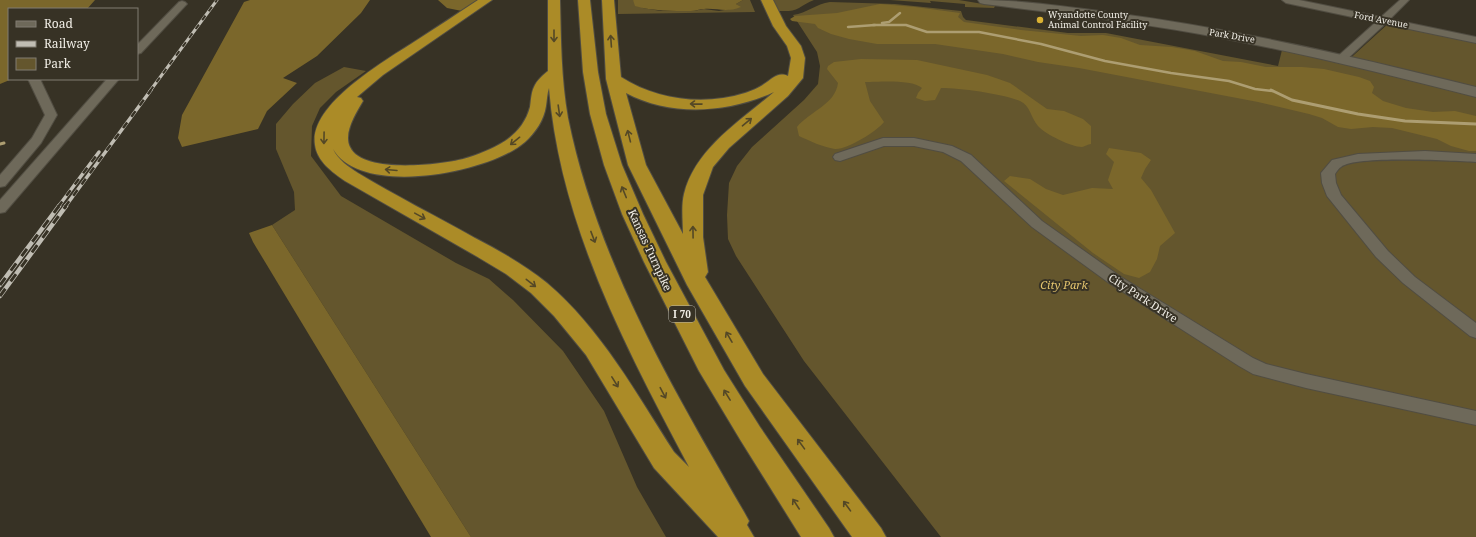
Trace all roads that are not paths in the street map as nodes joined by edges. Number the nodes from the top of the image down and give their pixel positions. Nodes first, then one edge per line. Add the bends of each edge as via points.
1 (486, 0) edge
2 (496, 0) edge
3 (554, 0) edge
4 (584, 0) edge
5 (608, 0) edge
6 (756, 0) edge
7 (767, 0) edge
8 (984, 0) edge
9 (1286, 0) edge
10 (1405, 0) edge
11 (1003, 1) edge
12 (182, 4) dead end
13 (1384, 20) junction
14 (776, 25) junction
15 (1476, 40) edge
16 (138, 50) edge
17 (412, 53) junction
18 (1341, 58) junction
19 (554, 73) junction
20 (614, 79) junction
21 (34, 80) edge
22 (112, 80) edge
23 (1476, 92) edge
24 (840, 157) dead end
25 (1476, 158) edge
26 (0, 183) edge
27 (0, 209) edge
28 (698, 285) junction
29 (1476, 332) edge
30 (1476, 418) edge
31 (738, 537) edge
32 (741, 537) edge
33 (818, 537) edge
34 (870, 537) edge

1 - 17 highway
2 - 17 highway
3 -> 19 highway
33 -> 4 highway, Kansas Turnpike / I 70 via 712,371 661,277 614,166 598,114 590,72
20 -> 5 highway
6 - 14 highway
7 - 14 highway
8 - 11 main road, Park Drive
9 - 13 street, Ford Avenue
10 - 13 street
11 - 18 main road, Park Drive via 1161,23
12 - 16 street
13 - 15 street, Ford Avenue
13 - 18 street
14 -> 20 highway via 787,55 786,67 784,76 761,93 718,103 676,103 638,93
28 -> 14 highway via 693,237 693,195 704,166 795,78 798,58 794,46
19 -> 17 highway via 542,86 538,109 528,128 510,145 496,152 466,164 417,171 384,170 360,164 342,151 342,126 347,114 356,100 374,82
17 -> 31 highway via 358,86 344,99 326,124 323,136 329,158 339,169 358,181 484,251 514,269 538,288 562,311 595,350 664,460
18 - 23 main road, Park Drive
19 -> 32 highway via 560,117 571,166 585,216 610,279 651,371
28 -> 20 highway via 637,165
21 - 26 street via 52,115 37,140
22 - 27 street
24 - 30 street, City Park Drive via 883,142 914,142 947,149 966,158 1037,224 1115,280 1246,362 1260,369 1306,381
25 - 29 street via 1425,155 1358,158 1338,162 1328,173 1334,196 1382,254 1409,280
34 -> 28 highway via 754,380

